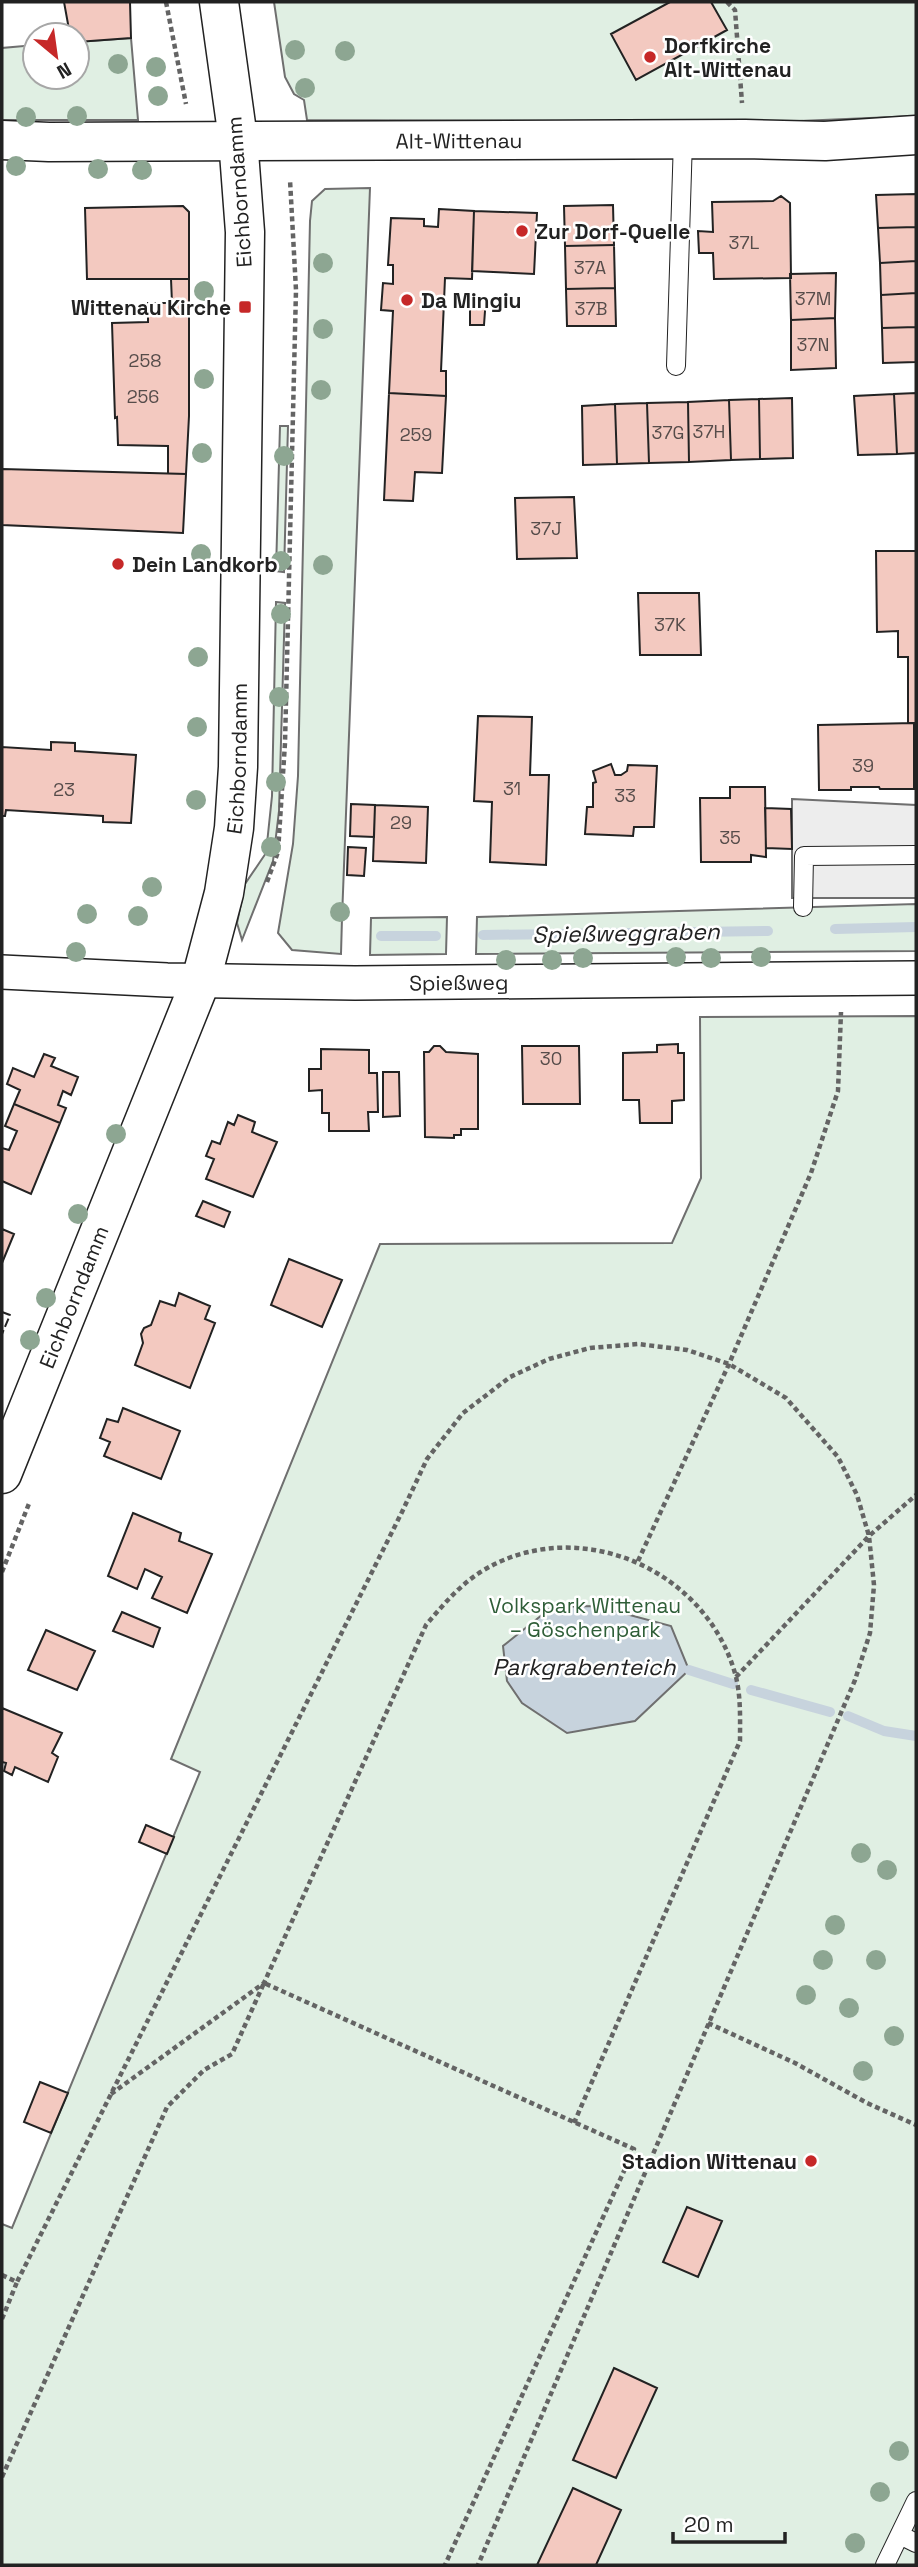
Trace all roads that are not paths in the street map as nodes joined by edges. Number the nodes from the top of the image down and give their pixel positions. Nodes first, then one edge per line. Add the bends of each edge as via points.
1 (219, 2) edge
2 (916, 135) edge
3 (238, 139) junction
4 (683, 139) junction
5 (2, 140) edge
6 (676, 366) dead end
7 (916, 855) edge
8 (803, 907) dead end
9 (2, 972) edge
10 (916, 978) edge
11 (201, 980) junction
12 (17, 1485) edge
13 (916, 2501) edge
14 (900, 2535) junction
15 (916, 2543) edge
16 (885, 2565) edge

1 - 3 main road, Eichborndamm
2 - 4 main road, Alt-Wittenau via 825,141
3 - 4 main road, Alt-Wittenau
3 - 5 main road, Alt-Wittenau
3 - 11 main road, Eichborndamm via 245,232 238,767 224,893
4 - 6 lane
7 - 8 lane via 804,856
9 - 11 street, Spießweg
10 - 11 street, Spießweg via 462,984
11 - 12 main road, Eichborndamm
13 - 14 lane
14 - 15 lane
14 - 16 lane

